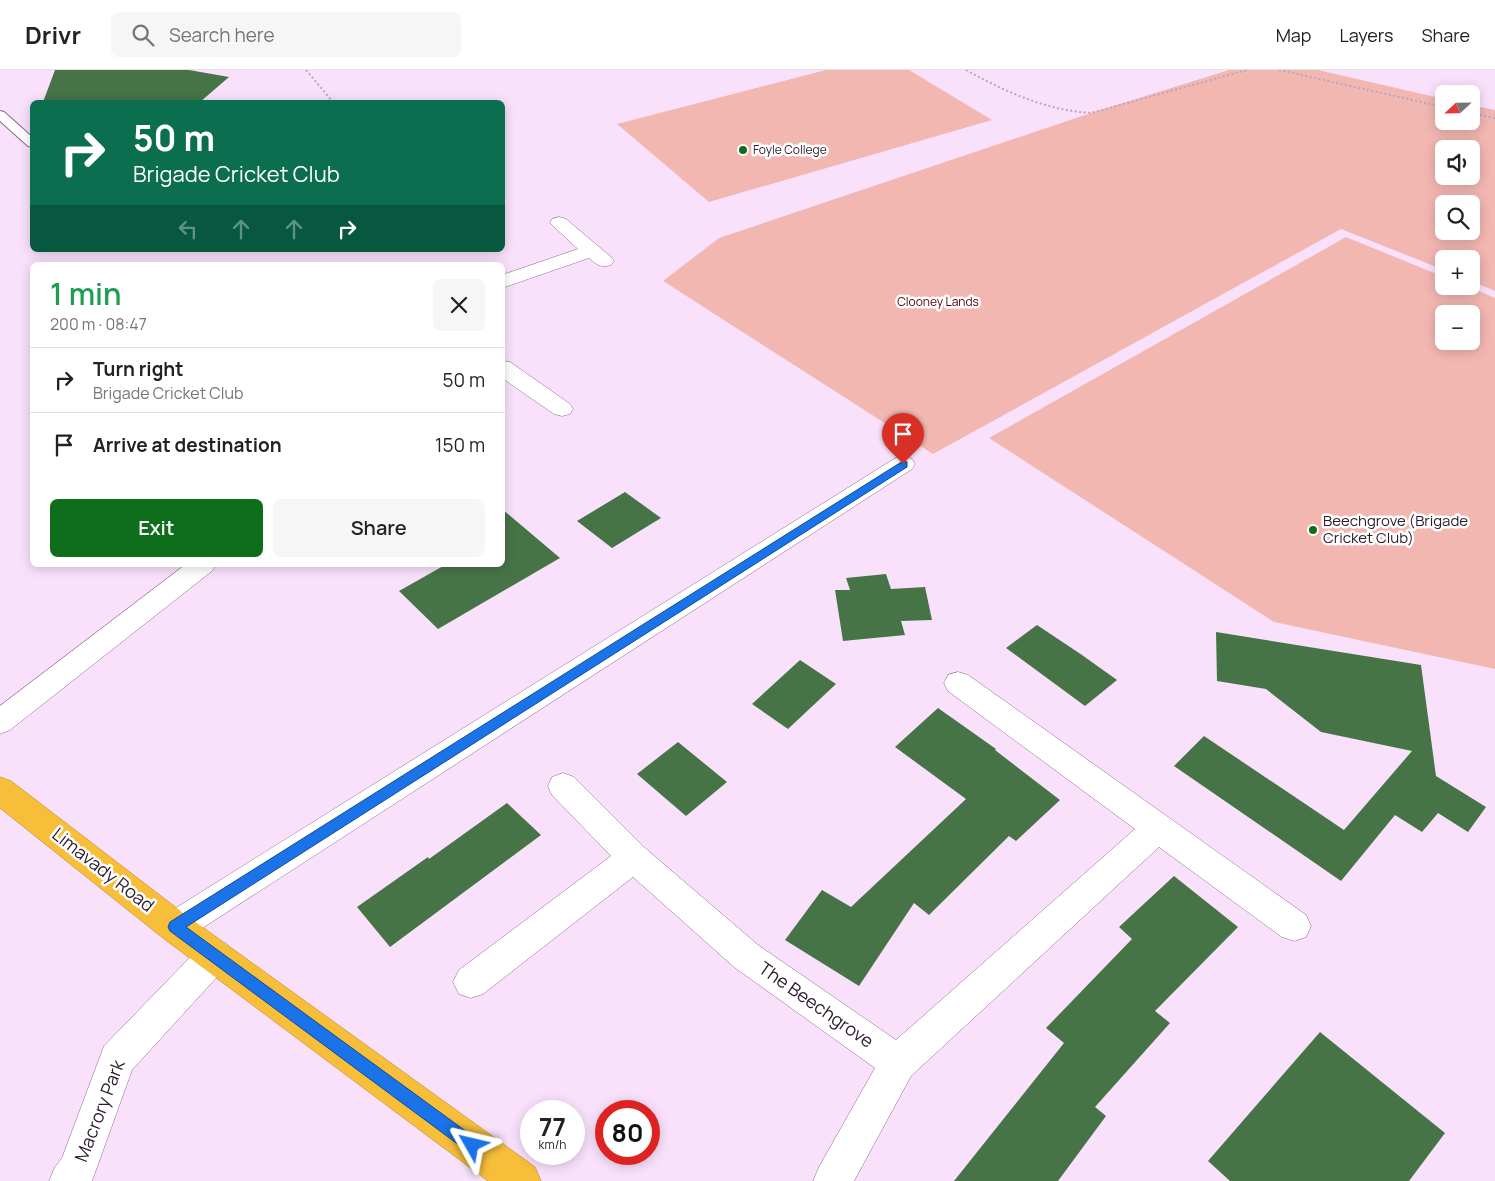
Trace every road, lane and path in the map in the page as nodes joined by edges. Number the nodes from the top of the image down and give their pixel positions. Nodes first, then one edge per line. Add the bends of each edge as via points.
1 (306, 70) edge
2 (966, 70) edge
3 (1247, 70) edge
4 (1279, 70) edge
5 (331, 100) edge
6 (1435, 105) edge
7 (0, 115) edge
8 (1480, 115) edge
9 (1495, 118) edge
10 (30, 141) edge
11 (559, 223) dead end
12 (505, 281) edge
13 (505, 372) edge
14 (562, 409) dead end
15 (903, 464) dead end
16 (200, 567) edge
17 (958, 683) dead end
18 (0, 722) edge
19 (563, 786) dead end
20 (0, 790) edge
21 (1158, 828) junction
22 (634, 858) junction
23 (1294, 926) dead end
24 (175, 927) junction
25 (215, 955) junction
26 (471, 982) dead end
27 (898, 1063) junction
28 (69, 1181) edge
29 (520, 1181) edge
30 (833, 1181) edge

1 - 5 path
2 - 3 path via 1006,92 1046,108 1070,113 1091,113
4 - 6 path
7 - 10 lane
8 - 9 path
11 - 12 street via 598,256
13 - 14 street
15 - 24 street
16 - 18 street
17 - 21 street
19 - 22 street, The Beechgrove
20 - 24 highway, Limavady Road
21 - 23 street
21 - 27 street
22 - 26 street
22 - 27 street, The Beechgrove via 746,956
24 - 25 highway, Limavady Road
25 - 28 street, Macrory Park via 117,1059 77,1170
25 - 29 highway, Limavady Road
27 - 30 street

